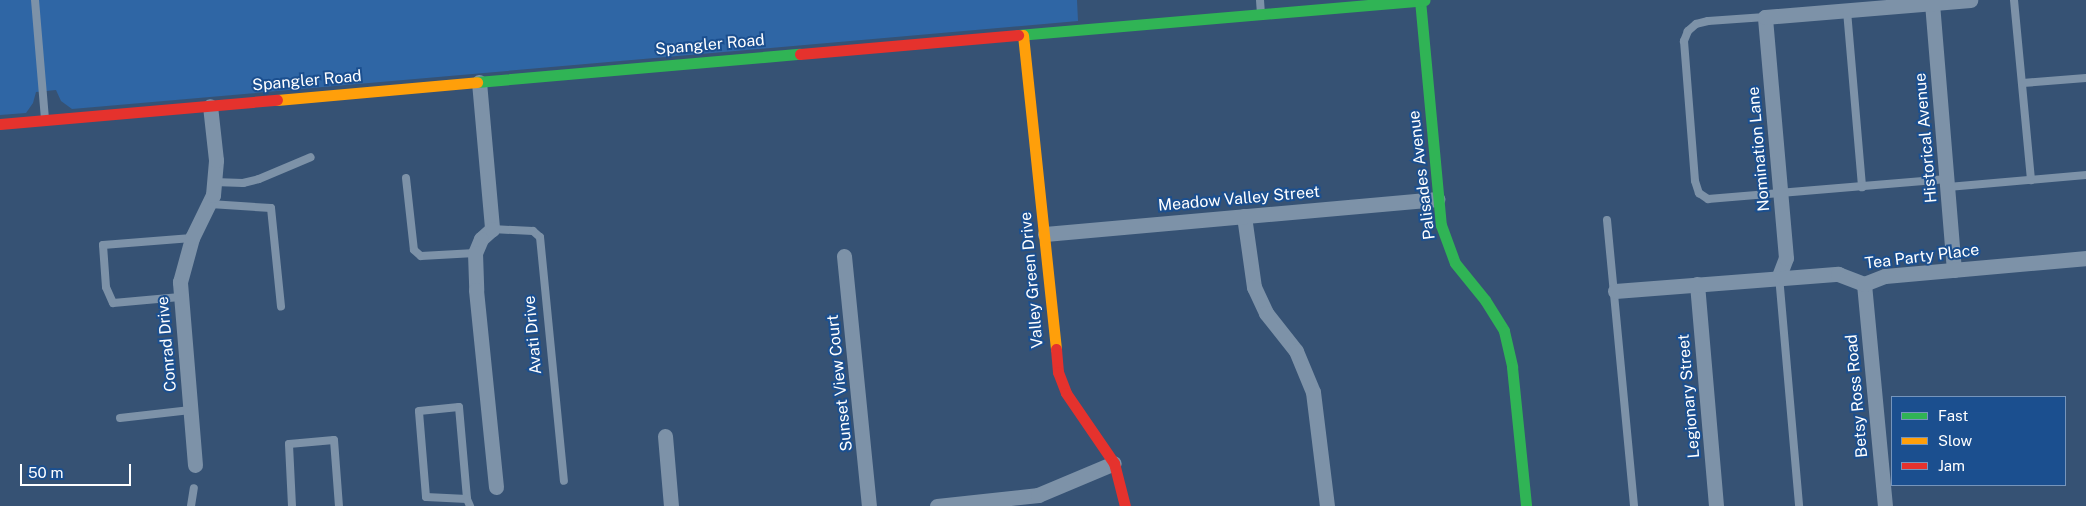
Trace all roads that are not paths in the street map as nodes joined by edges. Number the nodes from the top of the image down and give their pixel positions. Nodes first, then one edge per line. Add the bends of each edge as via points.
1 (35, 0) edge
2 (1260, 0) edge
3 (1422, 0) edge
4 (1970, 0) edge
5 (2014, 0) edge
6 (1932, 3) junction
7 (1847, 12) junction
8 (1261, 14) junction
9 (1765, 17) junction
10 (1023, 35) junction
11 (2086, 78) edge
12 (479, 82) junction
13 (2023, 83) junction
14 (210, 106) junction
15 (45, 120) junction
16 (0, 124) edge
17 (311, 157) dead end
18 (2086, 175) edge
19 (406, 178) dead end
20 (2031, 180) junction
21 (214, 182) junction
22 (1947, 183) junction
23 (1862, 187) junction
24 (1780, 194) junction
25 (1437, 199) junction
26 (210, 204) junction
27 (1244, 216) junction
28 (1607, 220) dead end
29 (492, 229) junction
30 (1045, 234) junction
31 (192, 238) junction
32 (475, 253) junction
33 (844, 256) dead end
34 (2086, 258) edge
35 (1954, 270) junction
36 (1779, 276) junction
37 (1697, 284) junction
38 (1864, 284) junction
39 (1615, 291) junction
40 (180, 297) junction
41 (281, 306) dead end
42 (191, 410) junction
43 (120, 418) dead end
44 (664, 436) dead end
45 (1114, 463) junction
46 (195, 465) dead end
47 (564, 481) dead end
48 (496, 487) dead end
49 (194, 488) dead end
50 (468, 503) edge
51 (191, 506) edge
52 (292, 506) edge
53 (339, 506) edge
54 (672, 506) edge
55 (869, 506) edge
56 (937, 506) edge
57 (1125, 506) edge
58 (1327, 506) edge
59 (1526, 506) edge
60 (1634, 506) edge
61 (1716, 506) edge
62 (1799, 506) edge
63 (1885, 506) edge

1 - 15 lane
2 - 8 lane
3 - 8 street, Spangler Road
3 - 25 street, Palisades Avenue
4 - 6 street
5 - 13 lane
6 - 7 street
6 - 22 street, Historical Avenue
7 - 9 street
7 - 23 lane
8 - 10 street, Spangler Road
9 - 24 street, Nomination Lane
9 - 24 lane via 1708,21 1696,24 1688,31 1684,41 1692,145 1696,181 1700,192 1708,198
10 - 12 street, Spangler Road
10 - 30 street, Valley Green Drive
11 - 13 lane
12 - 14 street, Spangler Road
12 - 29 street
13 - 20 lane
14 - 15 street, Spangler Road
14 - 21 street, Conrad Drive
15 - 16 street, Spangler Road
17 - 21 lane via 259,179 243,183
18 - 20 lane
19 - 32 lane via 414,250 421,256
20 - 22 lane
21 - 26 street, Conrad Drive
22 - 23 lane
22 - 35 street, Historical Avenue
23 - 24 lane
24 - 36 street, Nomination Lane via 1786,258
25 - 27 street, Meadow Valley Street
25 - 59 street, Palisades Avenue via 1447,247 1455,264 1496,316 1506,340
26 - 31 street, Conrad Drive
26 - 41 lane via 271,208
27 - 30 street, Meadow Valley Street
27 - 58 street via 1254,287 1266,313 1296,351 1313,392
28 - 39 lane
29 - 32 street via 481,240
29 - 47 lane, Avati Drive via 533,230 540,237
30 - 45 street, Valley Green Drive via 1058,372 1066,393
31 - 40 street, Conrad Drive via 185,258
31 - 40 lane via 104,245 106,288 113,303
32 - 48 street
33 - 55 street, Sunset View Court
34 - 35 street, Tea Party Place
35 - 38 street, Tea Party Place via 1885,276
36 - 37 street, Tea Party Place
36 - 38 street, Tea Party Place via 1838,274
36 - 62 lane
37 - 39 street, Tea Party Place
37 - 61 street, Legionary Street
38 - 63 street, Betsy Ross Road
39 - 60 lane
40 - 42 street, Conrad Drive
42 - 43 lane
42 - 46 street, Conrad Drive
44 - 54 street
45 - 56 street via 1038,495
45 - 57 street, Valley Green Drive
49 - 51 lane
50 - 50 lane via 459,407 419,411 426,497
52 - 53 lane via 289,444 334,440

